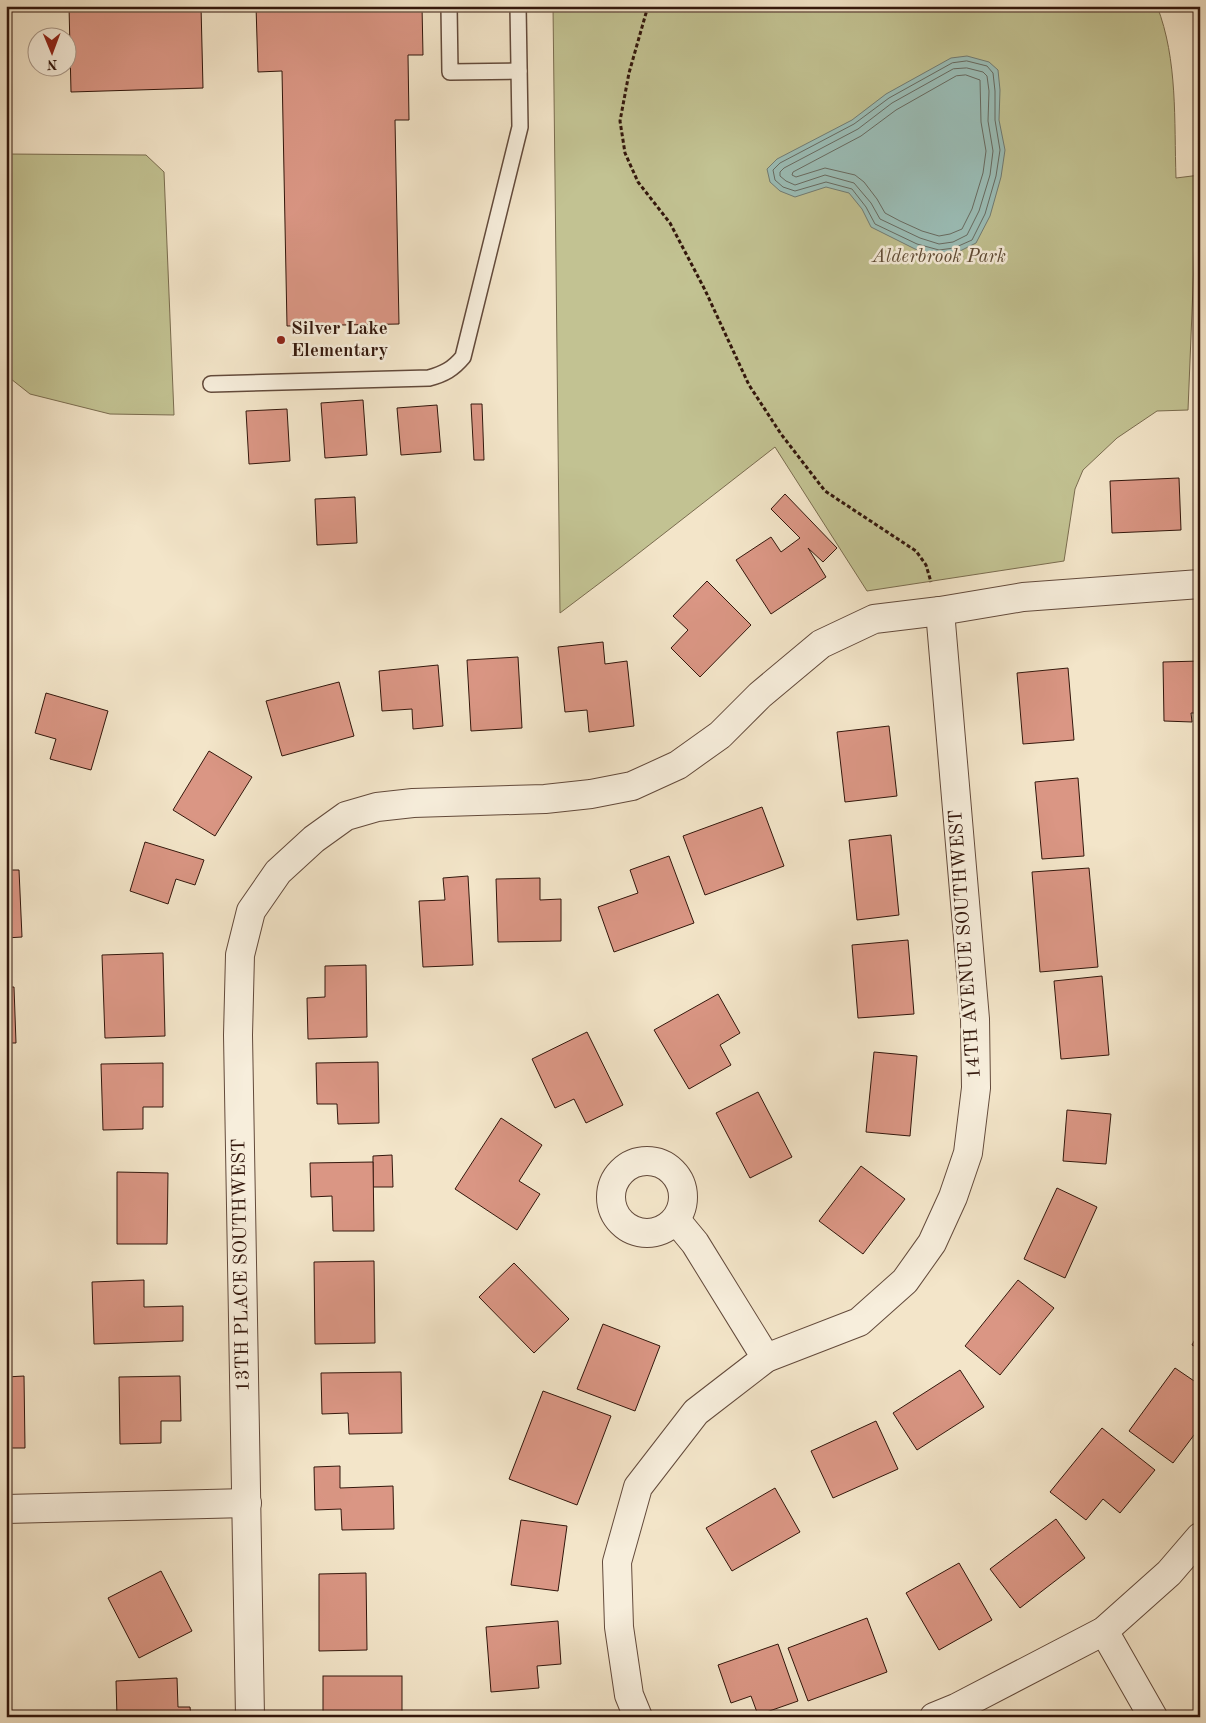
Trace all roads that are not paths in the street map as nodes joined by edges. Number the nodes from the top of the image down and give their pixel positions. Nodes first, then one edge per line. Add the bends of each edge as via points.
1 (449, 6) edge
2 (518, 6) edge
3 (519, 70) junction
4 (211, 384) dead end
5 (1200, 584) edge
6 (940, 611) junction
7 (676, 1220) dead end
8 (766, 1358) junction
9 (247, 1503) junction
10 (6, 1509) edge
11 (1200, 1536) edge
12 (1104, 1631) junction
13 (250, 1717) edge
14 (638, 1717) edge
15 (934, 1717) edge
16 (1154, 1717) edge

1 - 3 lane via 450,72
2 - 3 lane
3 - 4 lane via 520,127 463,356 454,367 429,378
5 - 6 street, 13TH PLACE SOUTHWEST via 1023,597
6 - 8 street, 14TH AVENUE SOUTHWEST via 975,1019 976,1088 968,1153 932,1243 905,1281 859,1322
6 - 9 street, 13TH PLACE SOUTHWEST via 874,619 821,644 760,695 720,735 678,765 632,786 545,799 446,801 377,807 346,816 314,839 278,872 251,911 240,955 238,1036
7 - 8 street via 695,1243
8 - 14 street, 14TH AVENUE SOUTHWEST via 696,1412 638,1487 617,1562 618,1627 629,1695
9 - 10 street
9 - 13 street, 13TH PLACE SOUTHWEST
11 - 12 street via 1169,1573
12 - 15 street
12 - 16 street

